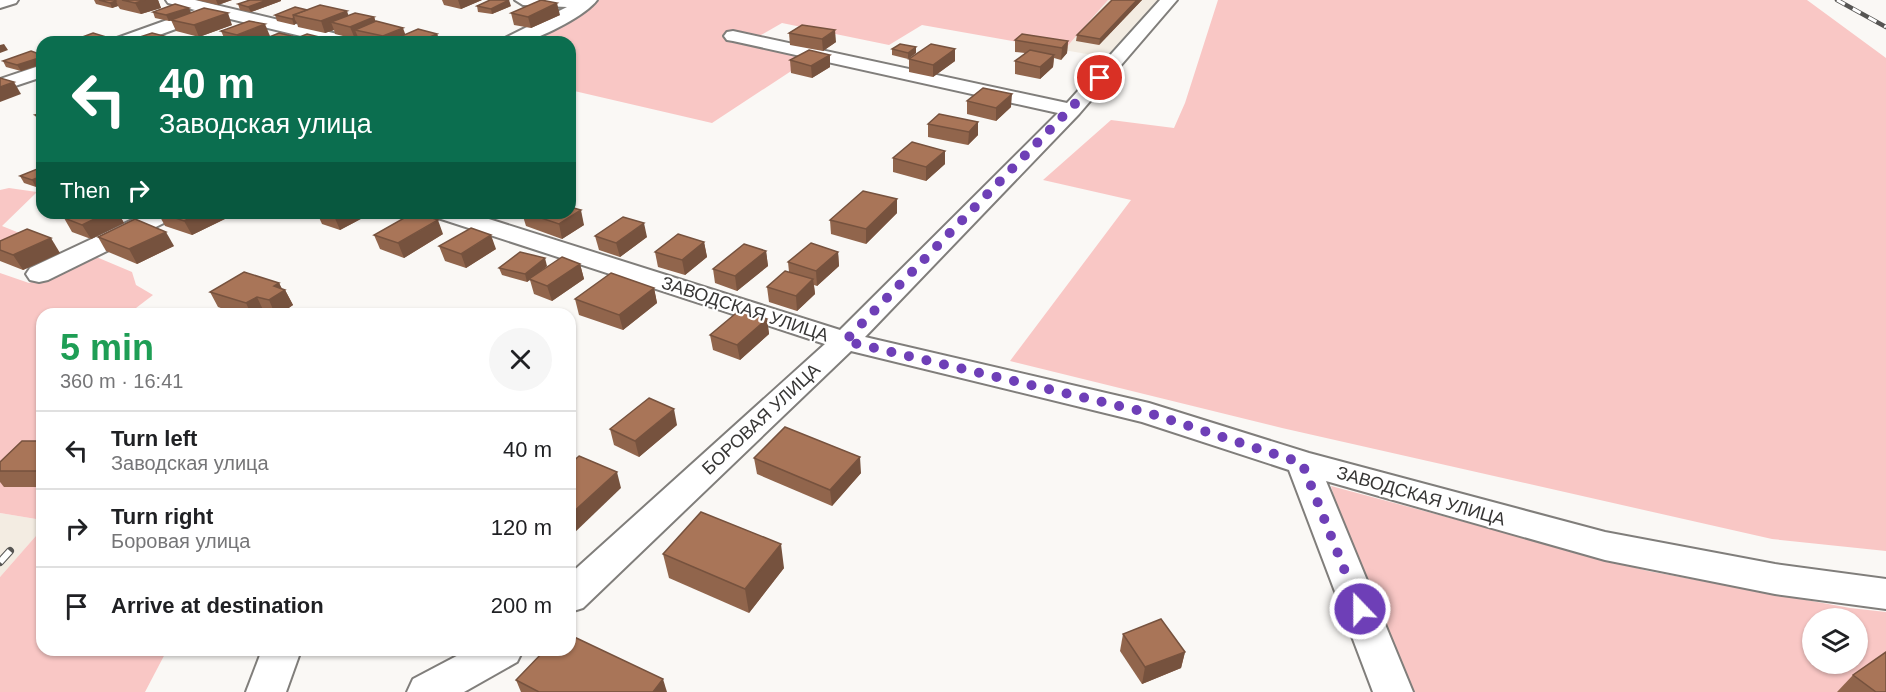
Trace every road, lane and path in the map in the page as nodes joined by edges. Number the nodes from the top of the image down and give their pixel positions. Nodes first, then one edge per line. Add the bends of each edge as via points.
1 (10, 0) edge
2 (174, 0) edge
3 (242, 0) edge
4 (523, 0) edge
5 (1169, 0) edge
6 (588, 1) edge
7 (0, 3) edge
8 (213, 10) junction
9 (140, 36) edge
10 (323, 36) edge
11 (524, 36) edge
12 (734, 36) dead end
13 (36, 72) edge
14 (5, 80) edge
15 (36, 87) edge
16 (1072, 110) junction
17 (154, 219) edge
18 (465, 219) edge
19 (39, 274) dead end
20 (845, 341) junction
21 (1302, 463) junction
22 (576, 591) edge
23 (1886, 594) edge
24 (280, 656) edge
25 (492, 656) edge
26 (266, 692) edge
27 (427, 692) edge
28 (1393, 692) edge

1 - 7 street
2 - 8 street
3 - 8 street
4 - 6 street
5 - 16 street, БОРОВАЯ УЛИЦА
6 - 11 street
8 - 9 street
8 - 10 street
12 - 16 street
13 - 14 street
14 - 15 street
16 - 20 street, БОРОВАЯ УЛИЦА
17 - 19 street
18 - 20 street, ЗАВОДСКАЯ УЛИЦА
20 - 21 street, ЗАВОДСКАЯ УЛИЦА via 1149,413
20 - 22 street, БОРОВАЯ УЛИЦА
21 - 23 street, ЗАВОДСКАЯ УЛИЦА via 1605,546 1775,579
21 - 28 street
24 - 26 street
25 - 27 street

